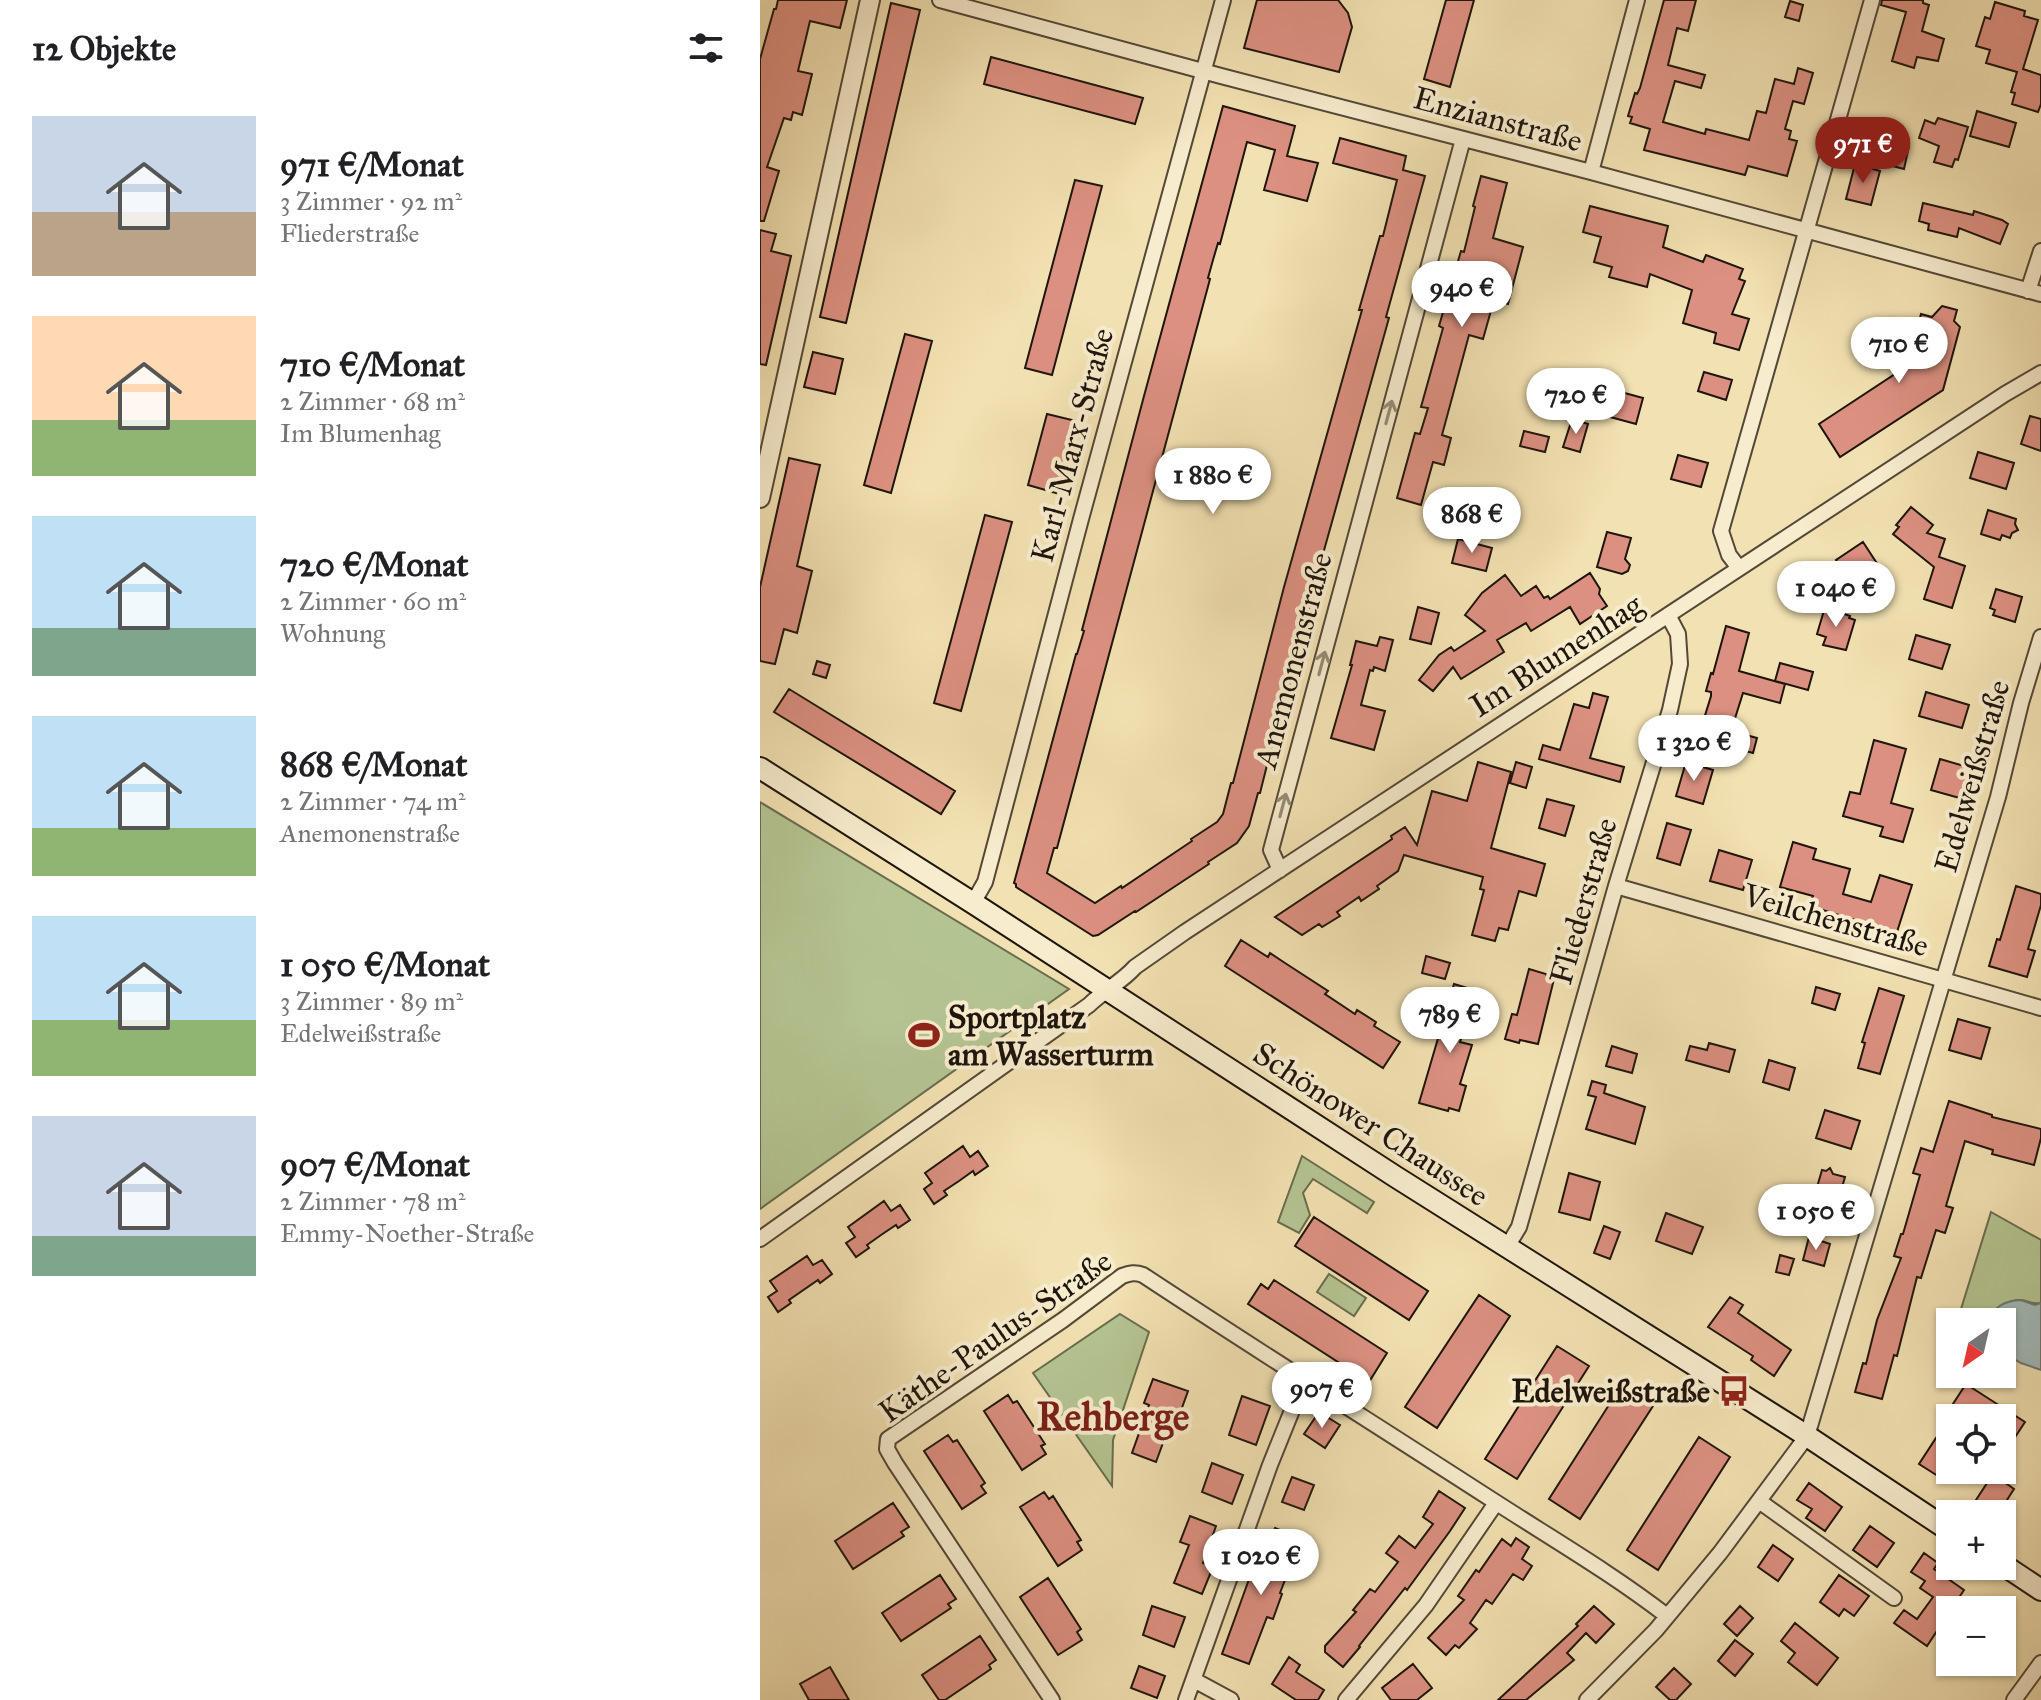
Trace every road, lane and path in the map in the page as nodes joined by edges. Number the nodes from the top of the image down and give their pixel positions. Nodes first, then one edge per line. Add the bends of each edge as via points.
1 (870, 0) edge
2 (940, 0) edge
3 (1223, 0) edge
4 (1637, 0) edge
5 (1872, 0) edge
6 (1203, 71) junction
7 (1463, 139) junction
8 (1591, 172) junction
9 (1807, 230) junction
10 (2041, 251) edge
11 (2034, 293) edge
12 (2041, 373) edge
13 (760, 498) edge
14 (1739, 568) junction
15 (1668, 615) junction
16 (2041, 637) edge
17 (760, 768) edge
18 (1280, 870) junction
19 (1616, 886) junction
20 (973, 903) junction
21 (1943, 979) junction
22 (1107, 989) junction
23 (2041, 1008) edge
24 (760, 1239) edge
25 (1507, 1247) junction
26 (1309, 1384) junction
27 (1807, 1436) junction
28 (1759, 1501) junction
29 (1496, 1503) junction
30 (1936, 1522) edge
31 (2016, 1573) edge
32 (2041, 1590) edge
33 (1894, 1598) dead end
34 (1667, 1616) junction
35 (2041, 1663) edge
36 (1194, 1680) junction
37 (1052, 1700) edge
38 (1186, 1700) edge
39 (1231, 1700) edge
40 (1346, 1700) edge
41 (1587, 1700) edge
42 (2014, 1700) edge

1 - 13 street
2 - 6 street, Enzianstraße
3 - 6 street, Karl-Marx-Straße
4 - 8 street
5 - 9 street
6 - 7 street, Enzianstraße
6 - 20 street, Karl-Marx-Straße via 985,882
7 - 8 street, Enzianstraße
18 -> 7 street, Anemonenstraße via 1271,850
8 - 9 street, Enzianstraße
9 - 11 street, Enzianstraße
9 - 14 street via 1721,531
10 - 11 street
12 - 14 street, Im Blumenhag
14 - 15 street, Im Blumenhag
15 - 18 street, Im Blumenhag
15 - 19 street, Fliederstraße via 1678,634 1680,664
16 - 21 street, Edelweißstraße
17 - 20 main road, Schönower Chaussee
18 - 22 street, Im Blumenhag
19 - 21 street, Veilchenstraße
19 - 25 street, Fliederstraße via 1519,1227
20 - 22 main road, Schönower Chaussee
21 - 23 street, Veilchenstraße
21 - 27 street, Edelweißstraße
22 - 24 street, Im Blumenhag
22 - 25 main road, Schönower Chaussee
25 - 27 main road, Schönower Chaussee
26 - 29 street
26 - 36 street via 1295,1403 1270,1465
26 - 37 street, Käthe-Paulus-Straße via 1136,1272 1122,1276 888,1439 891,1456
27 - 28 street, Edelweißstraße
27 - 30 main road, Schönower Chaussee
28 - 33 street
28 - 34 street, Edelweißstraße
29 - 34 street
29 - 40 street via 1426,1605
31 - 32 main road
34 - 41 street, Edelweißstraße
35 - 42 street
36 - 38 street
36 - 39 street

